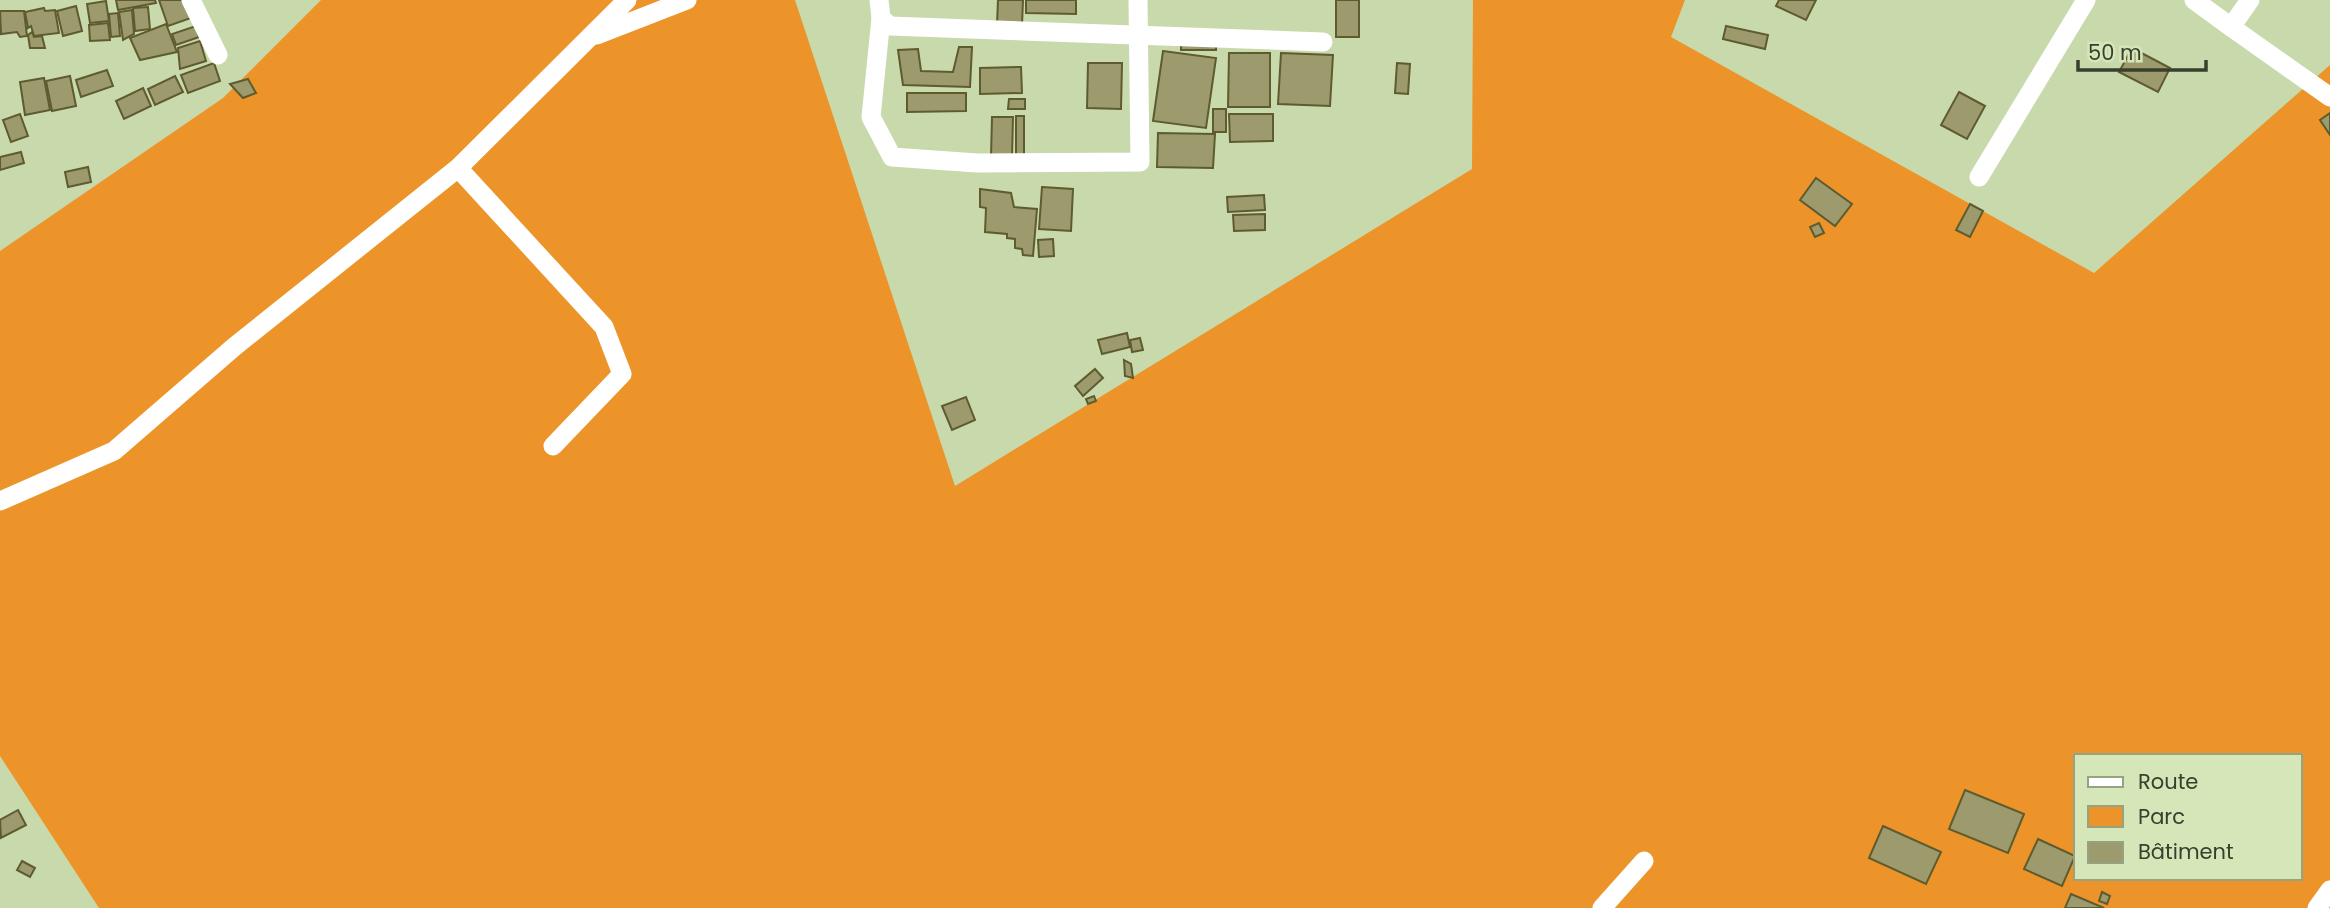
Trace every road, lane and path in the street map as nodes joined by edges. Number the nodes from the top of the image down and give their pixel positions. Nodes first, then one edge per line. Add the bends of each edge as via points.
1 (191, 0) edge
2 (627, 0) edge
3 (687, 0) edge
4 (1138, 0) edge
5 (2087, 0) edge
6 (2193, 0) edge
7 (2250, 0) edge
8 (880, 9) edge
9 (2231, 27) junction
10 (1136, 33) junction
11 (588, 39) junction
12 (1323, 42) dead end
13 (218, 55) dead end
14 (2330, 97) edge
15 (458, 167) junction
16 (1979, 177) dead end
17 (553, 446) dead end
18 (0, 501) edge
19 (1644, 861) dead end
20 (2330, 890) edge
21 (1602, 908) edge
22 (2317, 908) edge

1 - 13 street
2 - 11 street
3 - 11 street
4 - 10 street
5 - 16 street
6 - 9 street
7 - 9 street
8 - 10 street via 890,26
8 - 10 street via 871,117 891,157 977,163 1140,162
9 - 14 street
10 - 12 street
11 - 15 street
15 - 17 street via 604,327 622,374
15 - 18 street via 234,347 114,451
19 - 21 street
20 - 22 street

